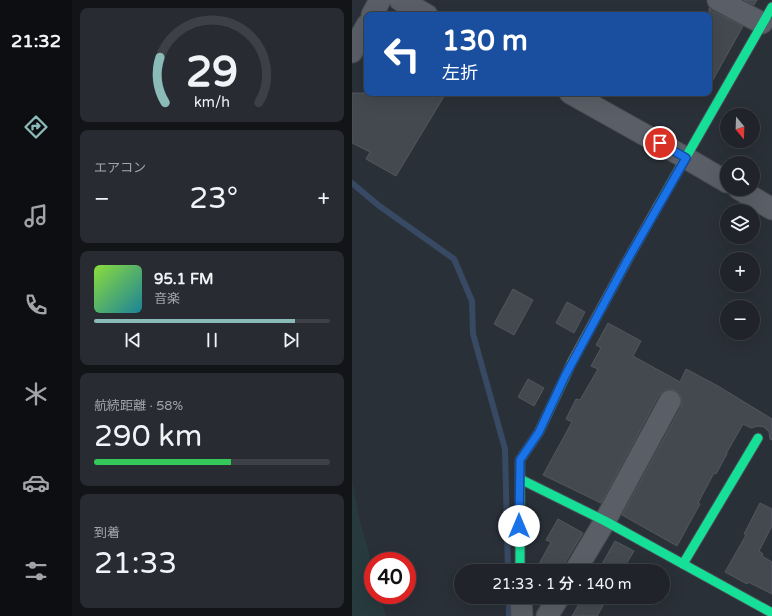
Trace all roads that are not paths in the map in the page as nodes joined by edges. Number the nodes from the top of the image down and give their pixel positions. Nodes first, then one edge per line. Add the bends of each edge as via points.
1 (380, 0) edge
2 (400, 0) edge
3 (718, 0) edge
4 (374, 12) edge
5 (422, 12) edge
6 (767, 15) edge
7 (364, 30) edge
8 (352, 52) edge
9 (575, 96) edge
10 (686, 158) junction
11 (720, 178) edge
12 (751, 196) edge
13 (772, 209) edge
14 (670, 402) dead end
15 (758, 438) dead end
16 (520, 478) junction
17 (605, 521) junction
18 (520, 564) edge
19 (579, 564) edge
20 (683, 564) junction
21 (521, 604) edge
22 (555, 604) edge
23 (772, 613) edge
24 (522, 616) edge
25 (547, 616) edge

1 - 4 street
2 - 5 street
3 - 6 street
6 - 10 street
7 - 8 street
9 - 10 street
10 - 11 street
10 - 16 street via 565,376 539,432 520,460
12 - 13 street
14 - 17 street
15 - 20 street
16 - 17 street
16 - 18 street
17 - 19 street
17 - 20 street
20 - 23 street
21 - 24 street
22 - 25 street

